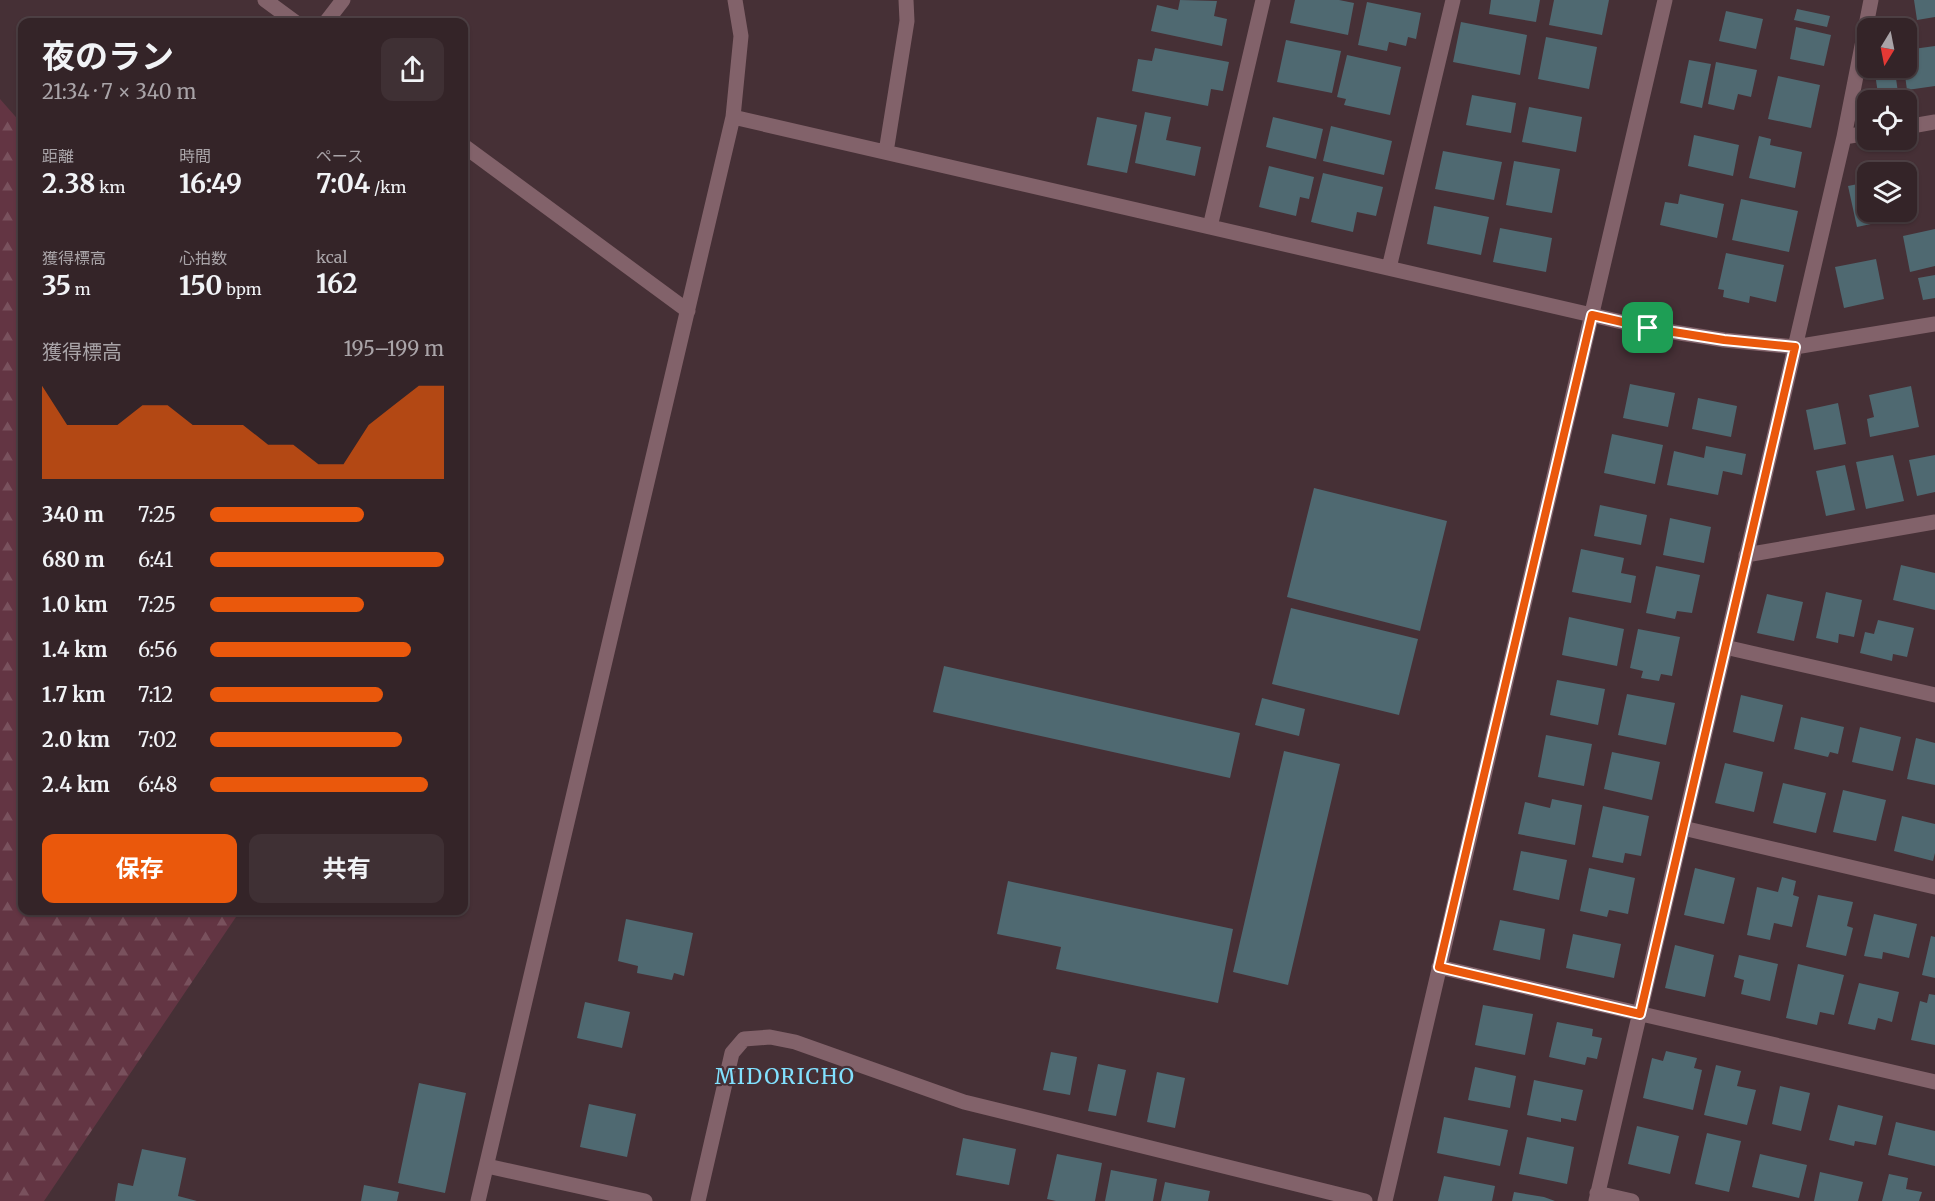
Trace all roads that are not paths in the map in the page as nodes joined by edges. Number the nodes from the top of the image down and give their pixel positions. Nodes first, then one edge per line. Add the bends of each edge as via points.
1 (264, 0) edge
2 (343, 0) edge
3 (735, 0) edge
4 (906, 0) edge
5 (1263, 0) edge
6 (1453, 0) edge
7 (1665, 0) edge
8 (1871, 0) edge
9 (289, 18) edge
10 (329, 18) edge
11 (733, 117) junction
12 (1935, 122) edge
13 (1917, 125) edge
14 (1857, 135) edge
15 (1844, 137) junction
16 (468, 149) edge
17 (886, 152) junction
18 (1210, 227) junction
19 (1389, 268) junction
20 (688, 311) junction
21 (1592, 315) junction
22 (1935, 324) edge
23 (1795, 347) junction
24 (1935, 522) edge
25 (1746, 555) junction
26 (1725, 647) junction
27 (1935, 695) edge
28 (1683, 828) junction
29 (1935, 887) edge
30 (1439, 967) junction
31 (1640, 1014) junction
32 (1935, 1082) edge
33 (487, 1166) junction
34 (1597, 1197) edge
35 (478, 1201) edge
36 (645, 1201) edge
37 (698, 1201) edge
38 (1365, 1201) edge
39 (1384, 1201) edge
40 (1632, 1201) edge

1 - 9 street
2 - 10 street
3 - 11 street via 741,36
4 - 17 street via 908,21
5 - 18 street
6 - 19 street
7 - 21 street
8 - 15 street
11 - 17 street
11 - 20 street
12 - 13 street
14 - 15 street
15 - 23 street
16 - 20 street
17 - 18 street
18 - 19 street
19 - 21 street
20 - 33 street
21 - 23 street via 1724,340
21 - 30 street
22 - 23 street
23 - 25 street
24 - 25 street
25 - 26 street
26 - 27 street
26 - 28 street
28 - 29 street
28 - 31 street
30 - 31 street
30 - 39 street
31 - 32 street
31 - 34 street
33 - 35 street
33 - 36 street
34 - 40 street
37 - 38 street via 732,1053 744,1039 770,1037 795,1042 964,1102

